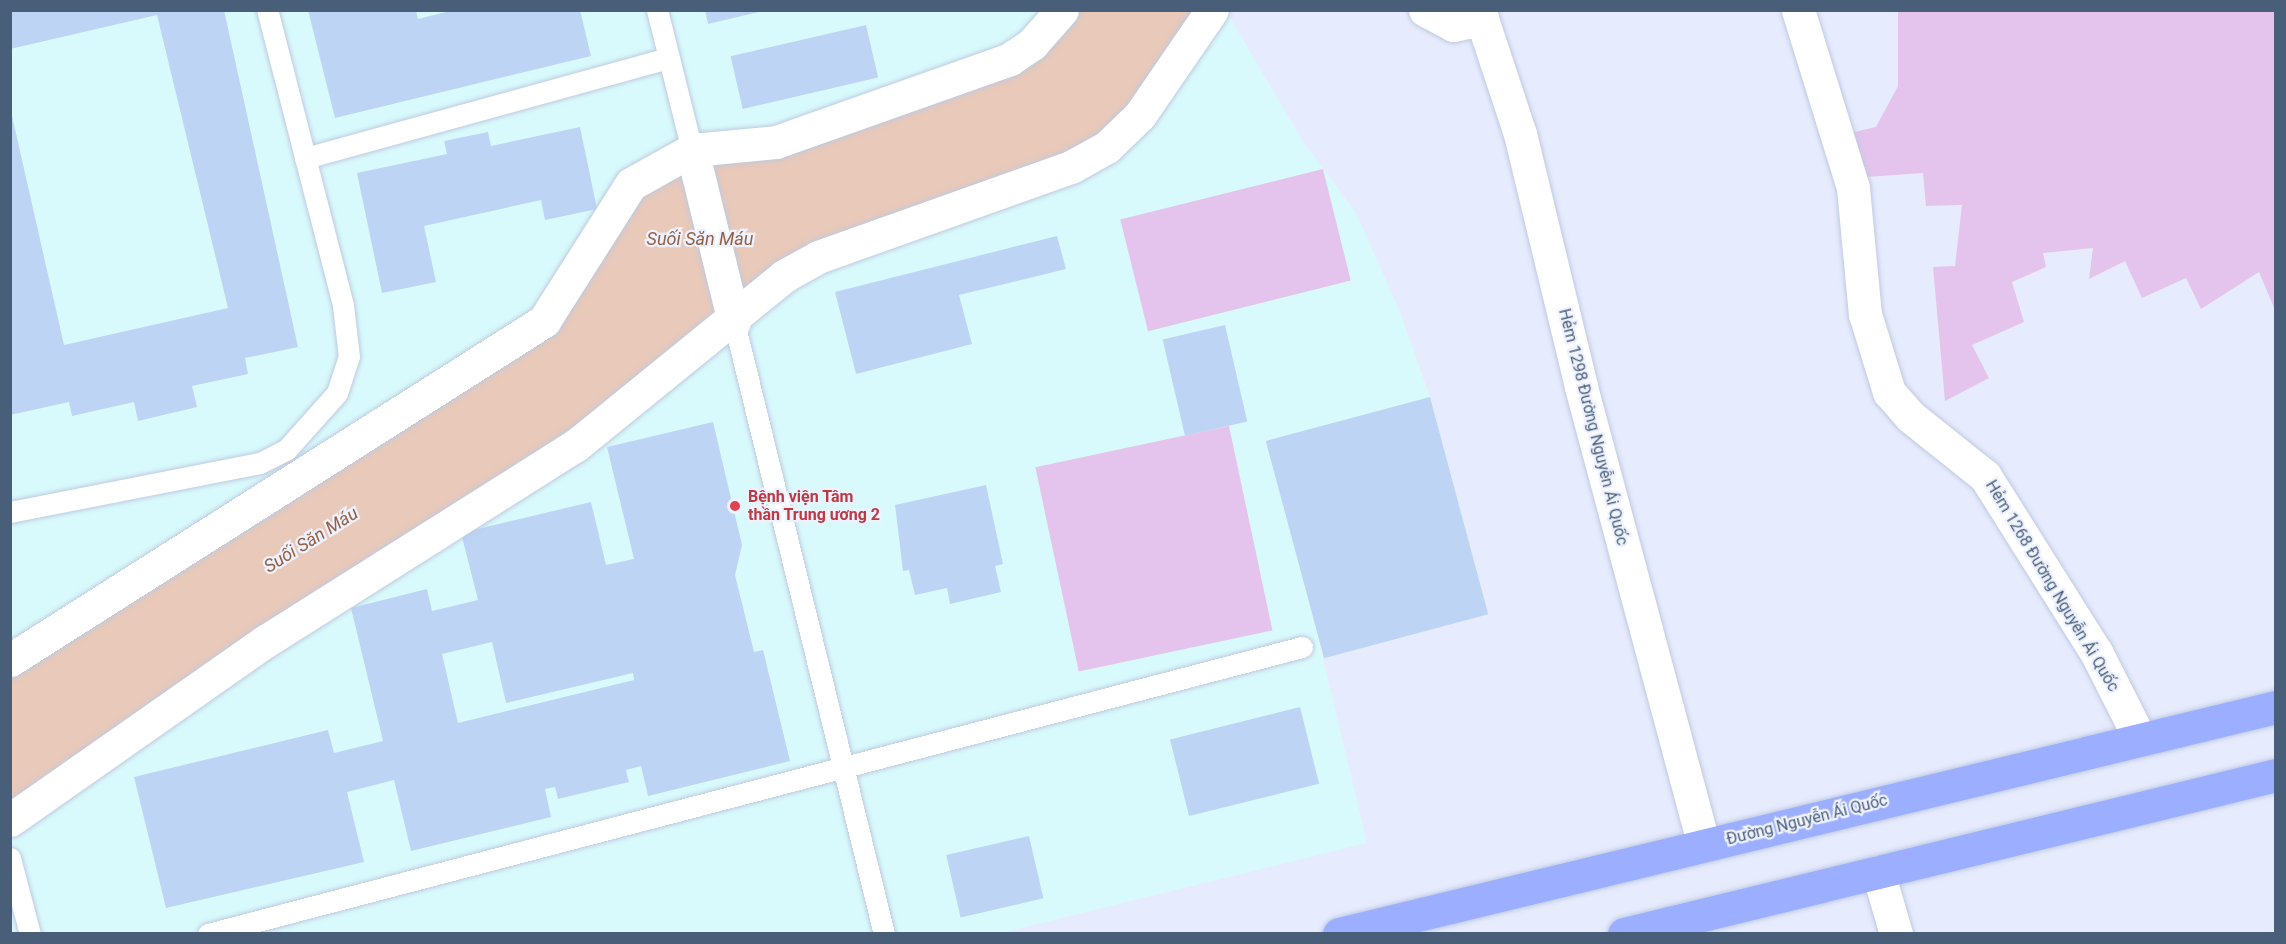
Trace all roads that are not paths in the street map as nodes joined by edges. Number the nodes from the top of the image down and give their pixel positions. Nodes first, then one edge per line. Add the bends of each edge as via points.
1 (267, 10) edge
2 (657, 10) edge
3 (1062, 10) edge
4 (1212, 10) edge
5 (1425, 10) edge
6 (1798, 10) edge
7 (1480, 15) edge
8 (669, 58) junction
9 (692, 150) junction
10 (305, 158) junction
11 (734, 322) junction
12 (10, 512) edge
13 (1302, 647) dead end
14 (10, 660) edge
15 (2276, 707) edge
16 (2140, 739) junction
17 (843, 768) junction
18 (2276, 775) edge
19 (10, 820) edge
20 (1704, 845) junction
21 (10, 858) edge
22 (1878, 872) junction
23 (30, 933) edge
24 (208, 933) edge
25 (884, 933) edge
26 (1339, 933) edge
27 (1624, 933) edge
28 (1896, 933) edge

1 - 10 lane
2 - 8 lane
3 - 9 street via 1032,44 1010,59 776,142
4 - 11 street via 1140,115 1107,147 1071,167 818,257 784,276
5 - 7 street via 1453,25
6 - 16 street, Hẻm 1268 Đường Nguyễn Ái Quốc via 1853,188 1865,314 1889,392 1911,417 1985,476 2096,652
7 - 20 street, Hẻm 1298 Đường Nguyễn Ái Quốc via 1520,134 1581,387
8 - 9 lane
8 - 10 lane
9 - 11 street
9 - 14 street via 631,184 544,321
10 - 12 lane via 343,305 349,357 337,393 318,419 287,449 260,463
11 - 17 lane
11 - 19 street via 575,446 266,641
13 - 17 lane
15 - 16 main road, Đường Nguyễn Ái Quốc
16 - 20 main road, Đường Nguyễn Ái Quốc
17 - 24 lane
17 - 25 lane
18 - 22 main road
20 - 26 main road, Đường Nguyễn Ái Quốc
21 - 23 lane
22 - 27 main road
22 - 28 street

